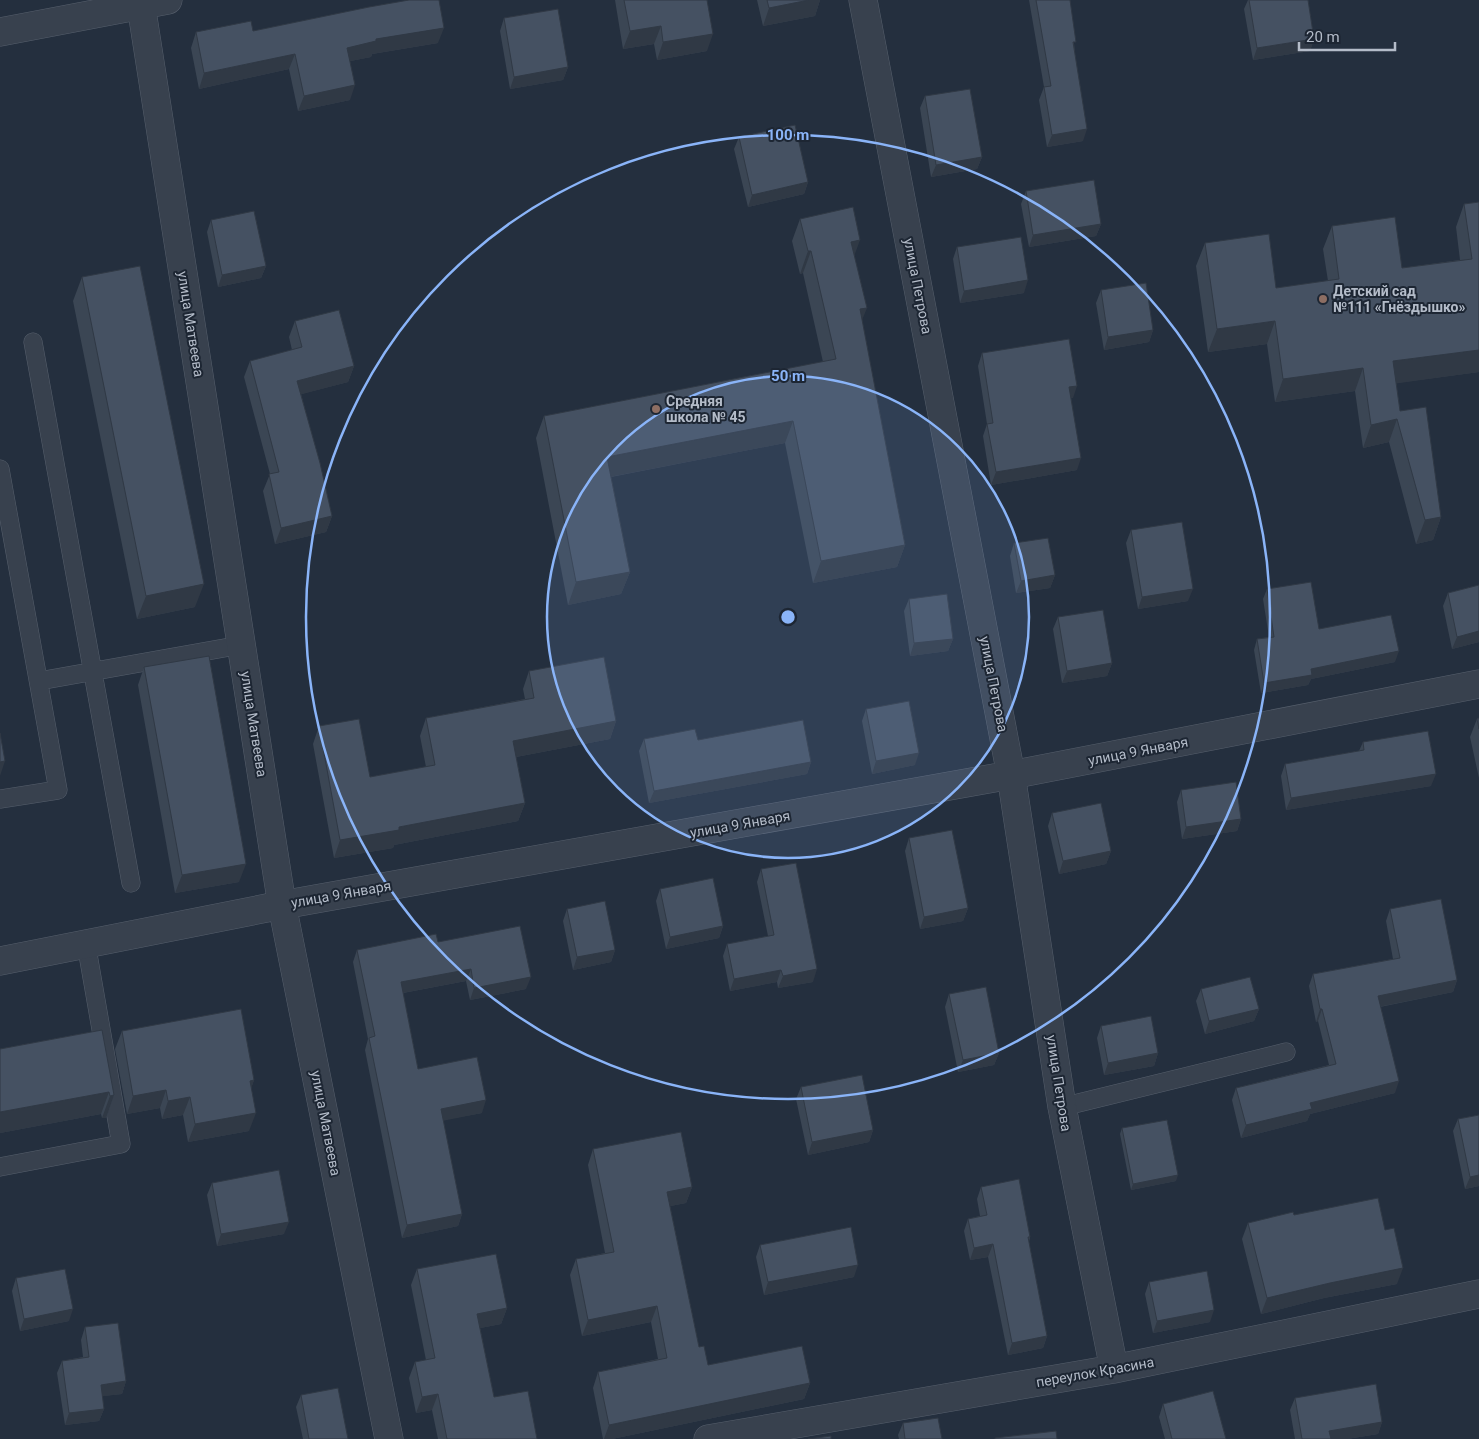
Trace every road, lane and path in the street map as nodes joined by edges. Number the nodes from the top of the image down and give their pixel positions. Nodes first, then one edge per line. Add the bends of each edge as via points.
1 (168, 0) edge
2 (863, 0) edge
3 (141, 5) junction
4 (0, 32) edge
5 (33, 342) dead end
6 (0, 469) edge
7 (241, 645) junction
8 (93, 672) junction
9 (39, 681) junction
10 (1479, 684) edge
11 (1011, 775) junction
12 (0, 799) edge
13 (131, 883) dead end
14 (282, 905) junction
15 (86, 943) junction
16 (0, 960) edge
17 (1286, 1052) dead end
18 (1062, 1107) junction
19 (0, 1168) edge
20 (1479, 1294) edge
21 (1114, 1370) junction
22 (389, 1439) edge
23 (708, 1439) edge

1 - 3 street
2 - 11 street, улица Петрова
3 - 4 street
3 - 7 street, улица Матвеева
5 - 8 lane
6 - 9 lane
7 - 8 lane
7 - 14 street, улица Матвеева
8 - 9 lane
8 - 13 lane
9 - 12 lane via 58,790
10 - 11 street, улица 9 Января
11 - 14 street, улица 9 Января
11 - 18 street, улица Петрова
14 - 15 street, улица 9 Января
14 - 22 street, улица Матвеева
15 - 16 street, улица 9 Января
15 - 19 lane via 120,1144
17 - 18 lane
18 - 21 street, улица Петрова
20 - 21 street, переулок Красина
21 - 23 street, переулок Красина

